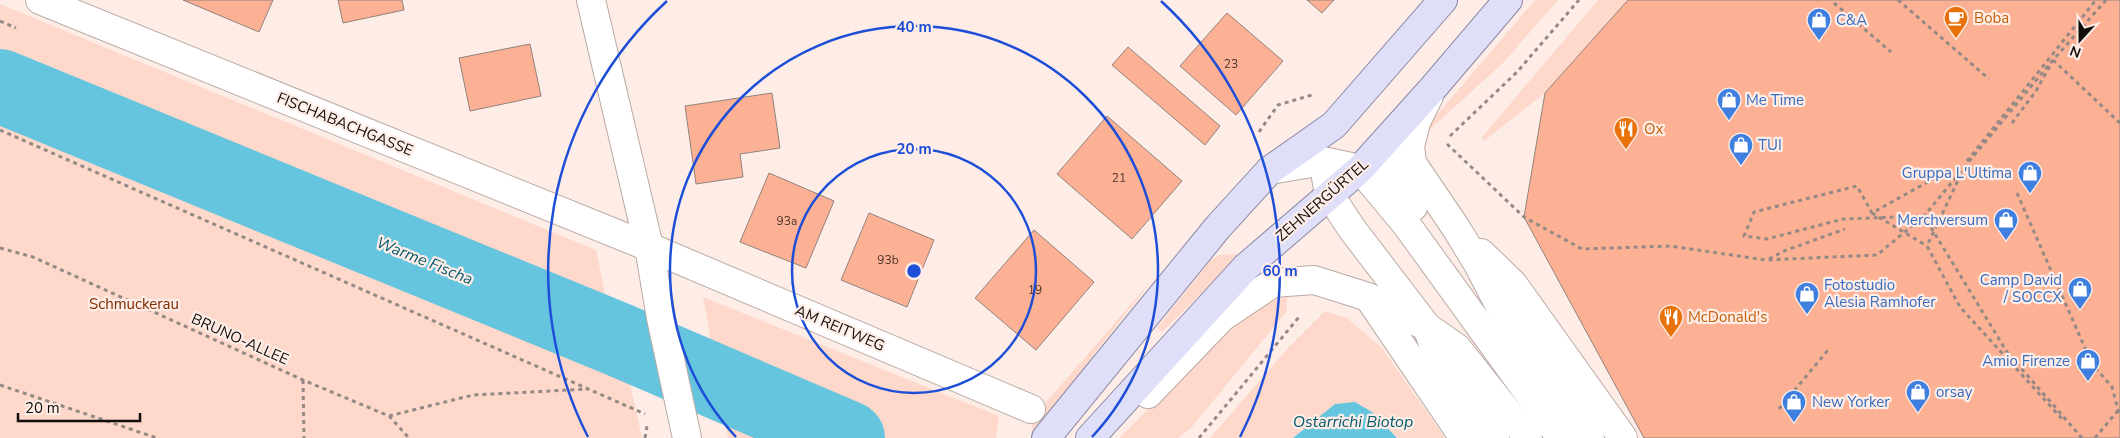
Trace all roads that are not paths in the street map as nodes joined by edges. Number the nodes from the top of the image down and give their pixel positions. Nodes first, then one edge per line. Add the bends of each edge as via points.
1 (40, 0) edge
2 (591, 0) edge
3 (1443, 0) edge
4 (1508, 0) edge
5 (1433, 88) junction
6 (1334, 124) junction
7 (1387, 140) junction
8 (1324, 161) junction
9 (1360, 168) junction
10 (1270, 170) junction
11 (1330, 194) junction
12 (1456, 228) junction
13 (649, 248) junction
14 (1368, 297) junction
15 (1475, 319) junction
16 (1427, 327) junction
17 (1031, 409) dead end
18 (1097, 430) edge
19 (687, 438) edge
20 (1046, 438) edge
21 (1464, 438) edge
22 (1495, 438) edge
23 (1528, 438) edge
24 (1561, 438) edge
25 (1590, 438) edge
26 (1623, 438) edge

1 - 13 street, FISCHABACHGASSE
2 - 13 street
3 - 6 main road
4 - 5 main road, ZEHNERGÜRTEL
5 - 7 main road, ZEHNERGÜRTEL
5 - 12 street via 1416,122 1410,146 1412,163
6 - 8 street
6 - 10 main road
7 - 9 main road, ZEHNERGÜRTEL
7 - 15 street via 1393,180 1463,279
8 - 9 street
8 - 10 street
8 - 11 street
9 - 11 main road, ZEHNERGÜRTEL
9 - 15 street via 1406,224
10 - 20 main road via 1218,227
11 - 16 street via 1352,229
11 - 18 main road, ZEHNERGÜRTEL via 1246,267
12 - 25 street via 1505,316
12 - 26 street via 1513,284
13 - 17 street, AM REITWEG
13 - 19 street
14 - 16 street
14 - 18 street via 1314,280 1273,283 1222,317 1144,398
14 - 21 street
15 - 24 street
16 - 22 street via 1439,360
16 - 23 street via 1457,348

